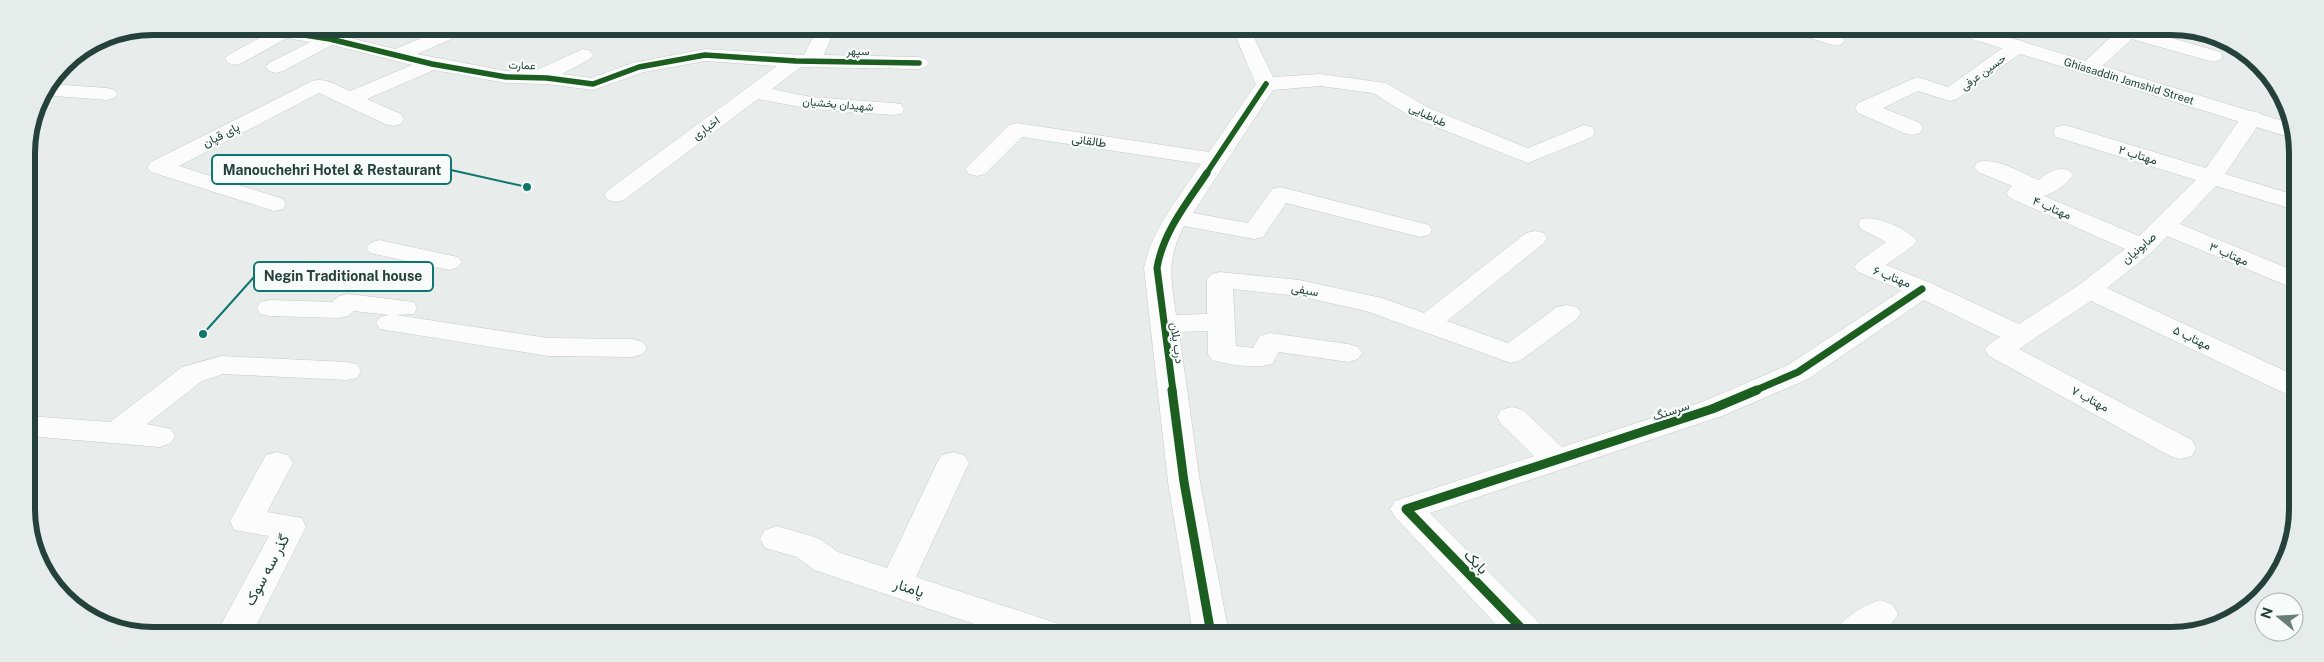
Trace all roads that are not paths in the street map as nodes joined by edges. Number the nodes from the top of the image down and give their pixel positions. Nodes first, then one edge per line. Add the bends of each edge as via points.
1 (279, 35) edge
2 (308, 35) edge
3 (444, 35) edge
4 (822, 35) edge
5 (1244, 35) edge
6 (1820, 35) edge
7 (1990, 35) edge
8 (2125, 35) edge
9 (2142, 35) edge
10 (330, 39) junction
11 (2010, 39) edge
12 (1835, 40) dead end
13 (398, 55) junction
14 (488, 55) dead end
15 (583, 55) dead end
16 (2213, 56) dead end
17 (234, 59) dead end
18 (804, 61) junction
19 (919, 63) dead end
20 (432, 64) junction
21 (276, 67) dead end
22 (2089, 68) junction
23 (462, 69) junction
24 (539, 77) junction
25 (1266, 84) junction
26 (53, 90) edge
27 (755, 92) junction
28 (107, 94) dead end
29 (350, 99) junction
30 (893, 109) dead end
31 (2252, 118) junction
32 (393, 119) dead end
33 (1576, 127) dead end
34 (1912, 128) dead end
35 (2287, 129) edge
36 (2064, 132) dead end
37 (1216, 160) junction
38 (1986, 167) dead end
39 (977, 169) dead end
40 (2061, 175) dead end
41 (2211, 178) junction
42 (2030, 185) junction
43 (616, 195) dead end
44 (2289, 201) edge
45 (274, 204) dead end
46 (1178, 217) junction
47 (1870, 224) dead end
48 (2164, 226) junction
49 (1420, 230) dead end
50 (1535, 238) dead end
51 (2143, 247) junction
52 (379, 248) dead end
53 (449, 262) dead end
54 (2289, 278) edge
55 (1922, 289) junction
56 (2089, 290) junction
57 (270, 308) dead end
58 (1567, 313) dead end
59 (1221, 322) junction
60 (1428, 323) junction
61 (1163, 324) junction
62 (2009, 342) junction
63 (633, 348) dead end
64 (1348, 353) dead end
65 (347, 371) dead end
66 (2289, 384) edge
67 (1512, 418) dead end
68 (35, 426) edge
69 (117, 432) junction
70 (160, 436) dead end
71 (2181, 448) dead end
72 (1557, 460) junction
73 (277, 463) dead end
74 (952, 463) dead end
75 (1406, 509) joint
76 (777, 539) dead end
77 (896, 584) junction
78 (1880, 614) dead end
79 (238, 627) edge
80 (1025, 627) edge
81 (1211, 627) edge
82 (1519, 627) edge
83 (1862, 627) edge

1 - 17 street
2 - 10 street, عمارت
3 - 13 street
4 - 18 street
5 - 25 street
6 - 12 street
7 - 11 street, Ghiasaddin Jamshid Street
8 - 22 street
9 - 16 street
10 - 13 street, عمارت
10 - 21 street
11 - 22 street, Ghiasaddin Jamshid Street
11 - 34 street, حسین عرفی via 1950,95 1916,83 1866,108
13 - 20 street, عمارت
14 - 23 street
15 - 24 street
18 - 19 street, سپهر
18 - 24 street, عمارت via 705,55 639,66 593,84
18 - 27 street, اخباری
20 - 23 street, عمارت
20 - 29 street
22 - 31 street, Ghiasaddin Jamshid Street
23 - 24 street, عمارت via 506,77
25 - 33 street, طباطبایی via 1320,80 1379,87 1421,114 1528,156
25 - 37 street, درب یلان
26 - 28 street
27 - 30 street, شهیدان بخشیان via 811,103
27 - 43 street, اخباری
29 - 32 street, پای قپان
29 - 45 street, پای قپان via 319,85 159,167
31 - 35 street, Ghiasaddin Jamshid Street
31 - 41 street, صابونیان
36 - 41 street, مهتاب ۲
37 - 39 street, طالقانی via 1017,130
37 - 46 street, درب یلان
38 - 42 street, مهتاب ۴
40 - 42 street via 2042,189
41 - 44 street, مهتاب ۲
41 - 48 street, صابونیان
42 - 51 street, مهتاب ۴ via 2018,193
46 - 49 street via 1254,232 1280,194
46 - 61 street, درب یلان via 1164,239 1157,268
47 - 55 street, مهتاب ۶ via 1904,241 1867,267
48 - 51 street, صابونیان
48 - 54 street, مهتاب ۳
50 - 60 street
51 - 56 street, صابونیان
52 - 53 street
55 - 62 street, مهتاب ۶
55 - 72 street, سرسنگ via 1798,372 1712,409
56 - 62 street, صابونیان
56 - 66 street, مهتاب ۵
57 - 63 street via 338,310 348,302 548,346
58 - 60 street, سیفی via 1512,354
59 - 60 street, سیفی via 1220,280 1299,288 1373,304
59 - 61 street
59 - 64 street, سیفی via 1222,354 1262,358 1270,342
61 - 81 street, درب یلان via 1184,482
62 - 71 street, مهتاب ۷
65 - 69 street via 222,365 209,368 192,374
67 - 72 street
68 - 69 street
69 - 70 street
72 - 75 street, سرسنگ
73 - 79 street, گذر سه سوک via 246,521 290,527
74 - 77 street
75 - 82 street, بابک
76 - 77 street, پامنار via 808,548 826,561
77 - 80 street, پامنار
78 - 83 street

